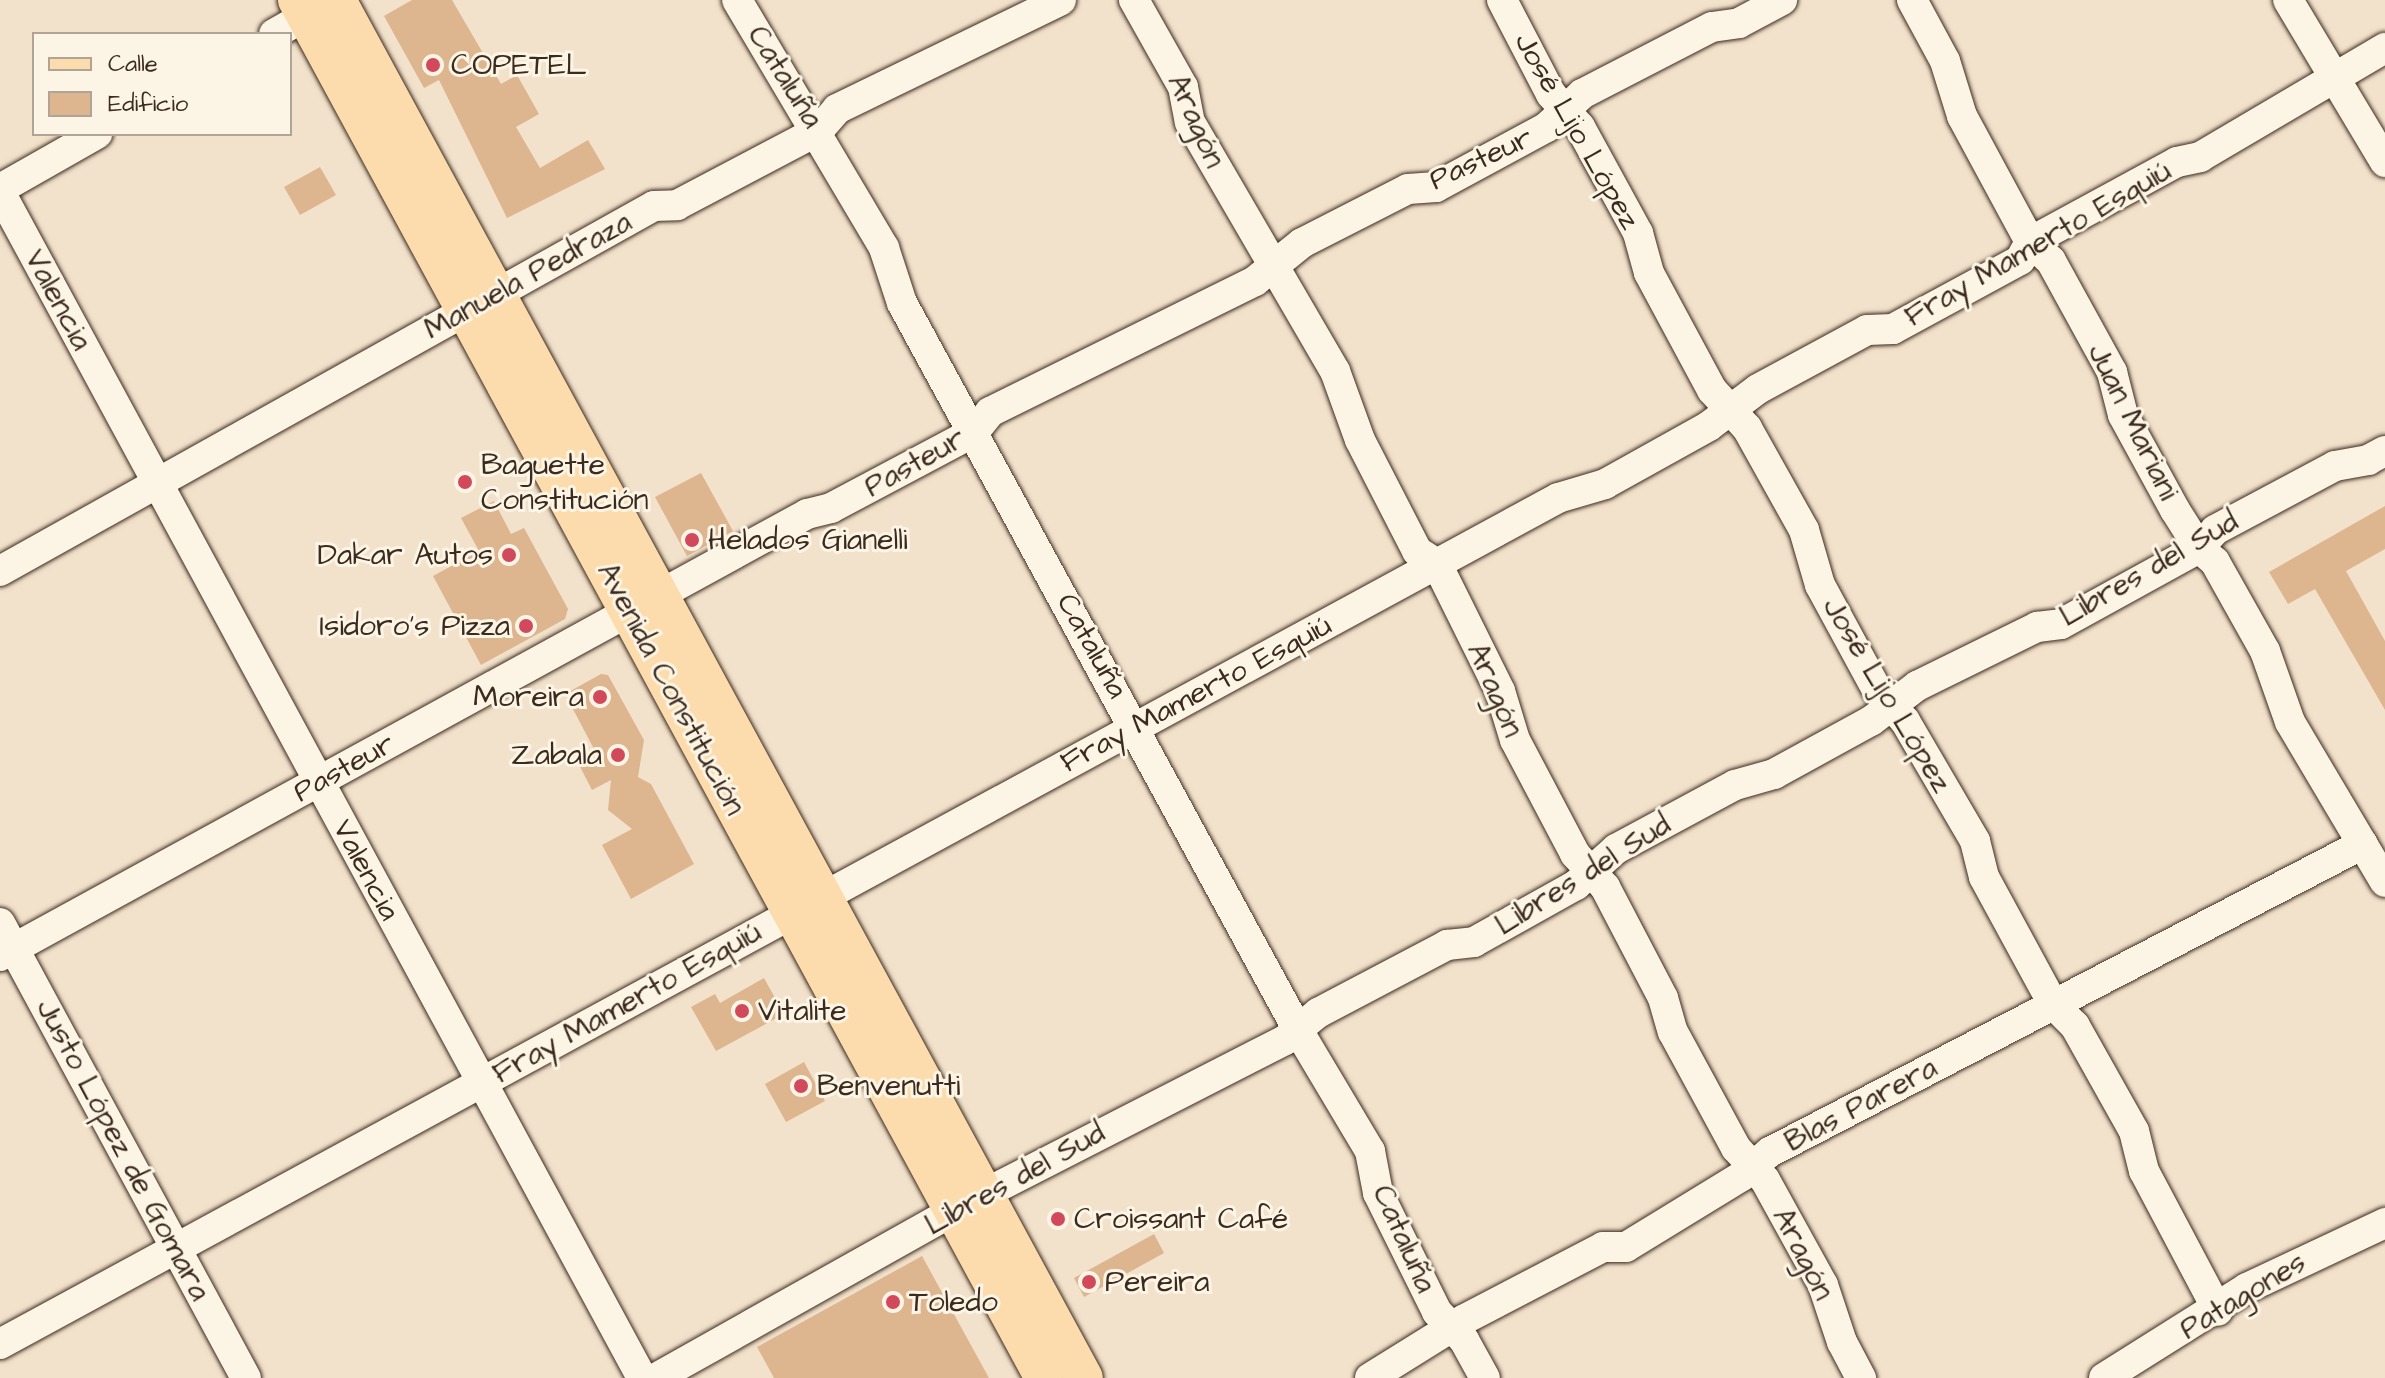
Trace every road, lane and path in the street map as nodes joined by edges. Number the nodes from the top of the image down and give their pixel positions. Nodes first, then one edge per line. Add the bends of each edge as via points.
1 (737, 0) edge
2 (1061, 0) edge
3 (1134, 0) edge
4 (1502, 0) edge
5 (1782, 0) edge
6 (1912, 0) edge
7 (2288, 0) edge
8 (309, 10) edge
9 (2385, 48) edge
10 (2333, 82) junction
11 (1565, 110) junction
12 (819, 130) junction
13 (94, 136) edge
14 (2385, 162) edge
15 (0, 190) edge
16 (2030, 242) junction
17 (1275, 261) junction
18 (481, 302) junction
19 (1729, 409) junction
20 (974, 432) junction
21 (2385, 451) edge
22 (157, 483) junction
23 (2199, 548) junction
24 (1437, 564) junction
25 (0, 571) edge
26 (644, 603) junction
27 (1890, 705) junction
28 (1136, 727) junction
29 (319, 782) junction
30 (2363, 844) junction
31 (1591, 872) junction
32 (2385, 882) edge
33 (806, 903) junction
34 (5, 942) edge
35 (2053, 1004) junction
36 (1299, 1032) junction
37 (482, 1083) junction
38 (1753, 1167) junction
39 (969, 1203) junction
40 (2385, 1223) edge
41 (176, 1249) junction
42 (2218, 1311) junction
43 (1453, 1328) junction
44 (0, 1344) edge
45 (246, 1378) edge
46 (642, 1378) edge
47 (656, 1378) edge
48 (1044, 1378) edge
49 (1084, 1378) edge
50 (1370, 1378) edge
51 (1485, 1378) edge
52 (1861, 1378) edge
53 (2104, 1378) edge

1 - 12 street, Cataluña via 789,91
2 - 12 street, Manuela Pedraza via 837,109
3 - 17 street, Aragón via 1183,87 1197,135 1254,238
4 - 11 street, José Lijo López
5 - 11 street, Pasteur via 1739,23 1712,27 1582,94
6 - 16 street, Juan Mariani via 1945,61 1962,116
7 - 10 street
8 - 18 main road, Avenida Constitución
9 - 10 street, Fray Mamerto Esquiú
10 - 14 street via 2348,95
10 - 16 street, Fray Mamerto Esquiú via 2200,157 2177,162
11 - 17 street, Pasteur via 1547,127 1436,187 1408,189
11 - 19 street, José Lijo López via 1580,127 1638,233 1649,273 1712,390
12 - 18 street, Manuela Pedraza via 677,205 654,206
12 - 20 street, Cataluña via 884,248 902,303
13 - 15 street
15 - 22 street, Valencia
16 - 19 street, Fray Mamerto Esquiú via 2020,260 1893,329 1867,330
16 - 23 street, Juan Mariani via 2051,261 2112,372 2123,415
17 - 20 street, Pasteur via 1255,281 990,412
17 - 24 street, Aragón via 1335,371 1360,440 1417,551
18 - 22 street, Manuela Pedraza
18 - 26 main road, Avenida Constitución
19 - 24 street, Fray Mamerto Esquiú via 1605,484 1558,498
19 - 27 street, José Lijo López via 1747,428 1804,530 1820,585
20 - 26 street, Pasteur via 831,508 807,514
20 - 28 street, Cataluña
21 - 23 street, Libres del Sud via 2322,473 2215,530
22 - 25 street, Manuela Pedraza
22 - 29 street, Valencia
23 - 27 street, Libres del Sud via 2061,624 2037,627 1917,686
23 - 30 street, Juan Mariani via 2215,562 2251,625 2290,722 2346,824
24 - 28 street, Fray Mamerto Esquiú
24 - 31 street, Aragón via 1500,691 1515,740 1575,854
26 - 29 street, Pasteur
26 - 33 main road, Avenida Constitución
27 - 31 street, Libres del Sud via 1774,774 1735,785 1616,849
27 - 35 street, José Lijo López via 1905,721 1975,841 1984,877
28 - 33 street, Fray Mamerto Esquiú
28 - 36 street, Cataluña
29 - 34 street, Pasteur
29 - 37 street, Valencia
30 - 32 street, Juan Mariani
30 - 35 street, Blas Parera
31 - 36 street, Libres del Sud via 1474,942 1447,945 1318,1013
31 - 38 street, Aragón via 1605,887 1649,970 1673,1032 1736,1148
33 - 37 street, Fray Mamerto Esquiú
33 - 39 main road, Avenida Constitución
34 - 41 street, Justo López de Gomara
35 - 38 street, Blas Parera via 1770,1152
35 - 42 street, José Lijo López via 2075,1026 2134,1131 2144,1171
36 - 39 street, Libres del Sud
36 - 43 street, Cataluña via 1370,1151 1378,1193 1437,1312
37 - 41 street, Fray Mamerto Esquiú
37 - 46 street, Valencia
38 - 43 street, Blas Parera via 1626,1247 1603,1247
38 - 52 street, Aragón via 1823,1285
39 - 47 street, Libres del Sud
39 - 48 main road, Avenida Constitución
39 - 49 main road, Avenida Constitución
40 - 42 street, Patagones via 2247,1288
41 - 44 street, Fray Mamerto Esquiú
41 - 45 street, Justo López de Gomara
42 - 53 street, Patagones
43 - 50 street, Blas Parera
43 - 51 street, Cataluña

